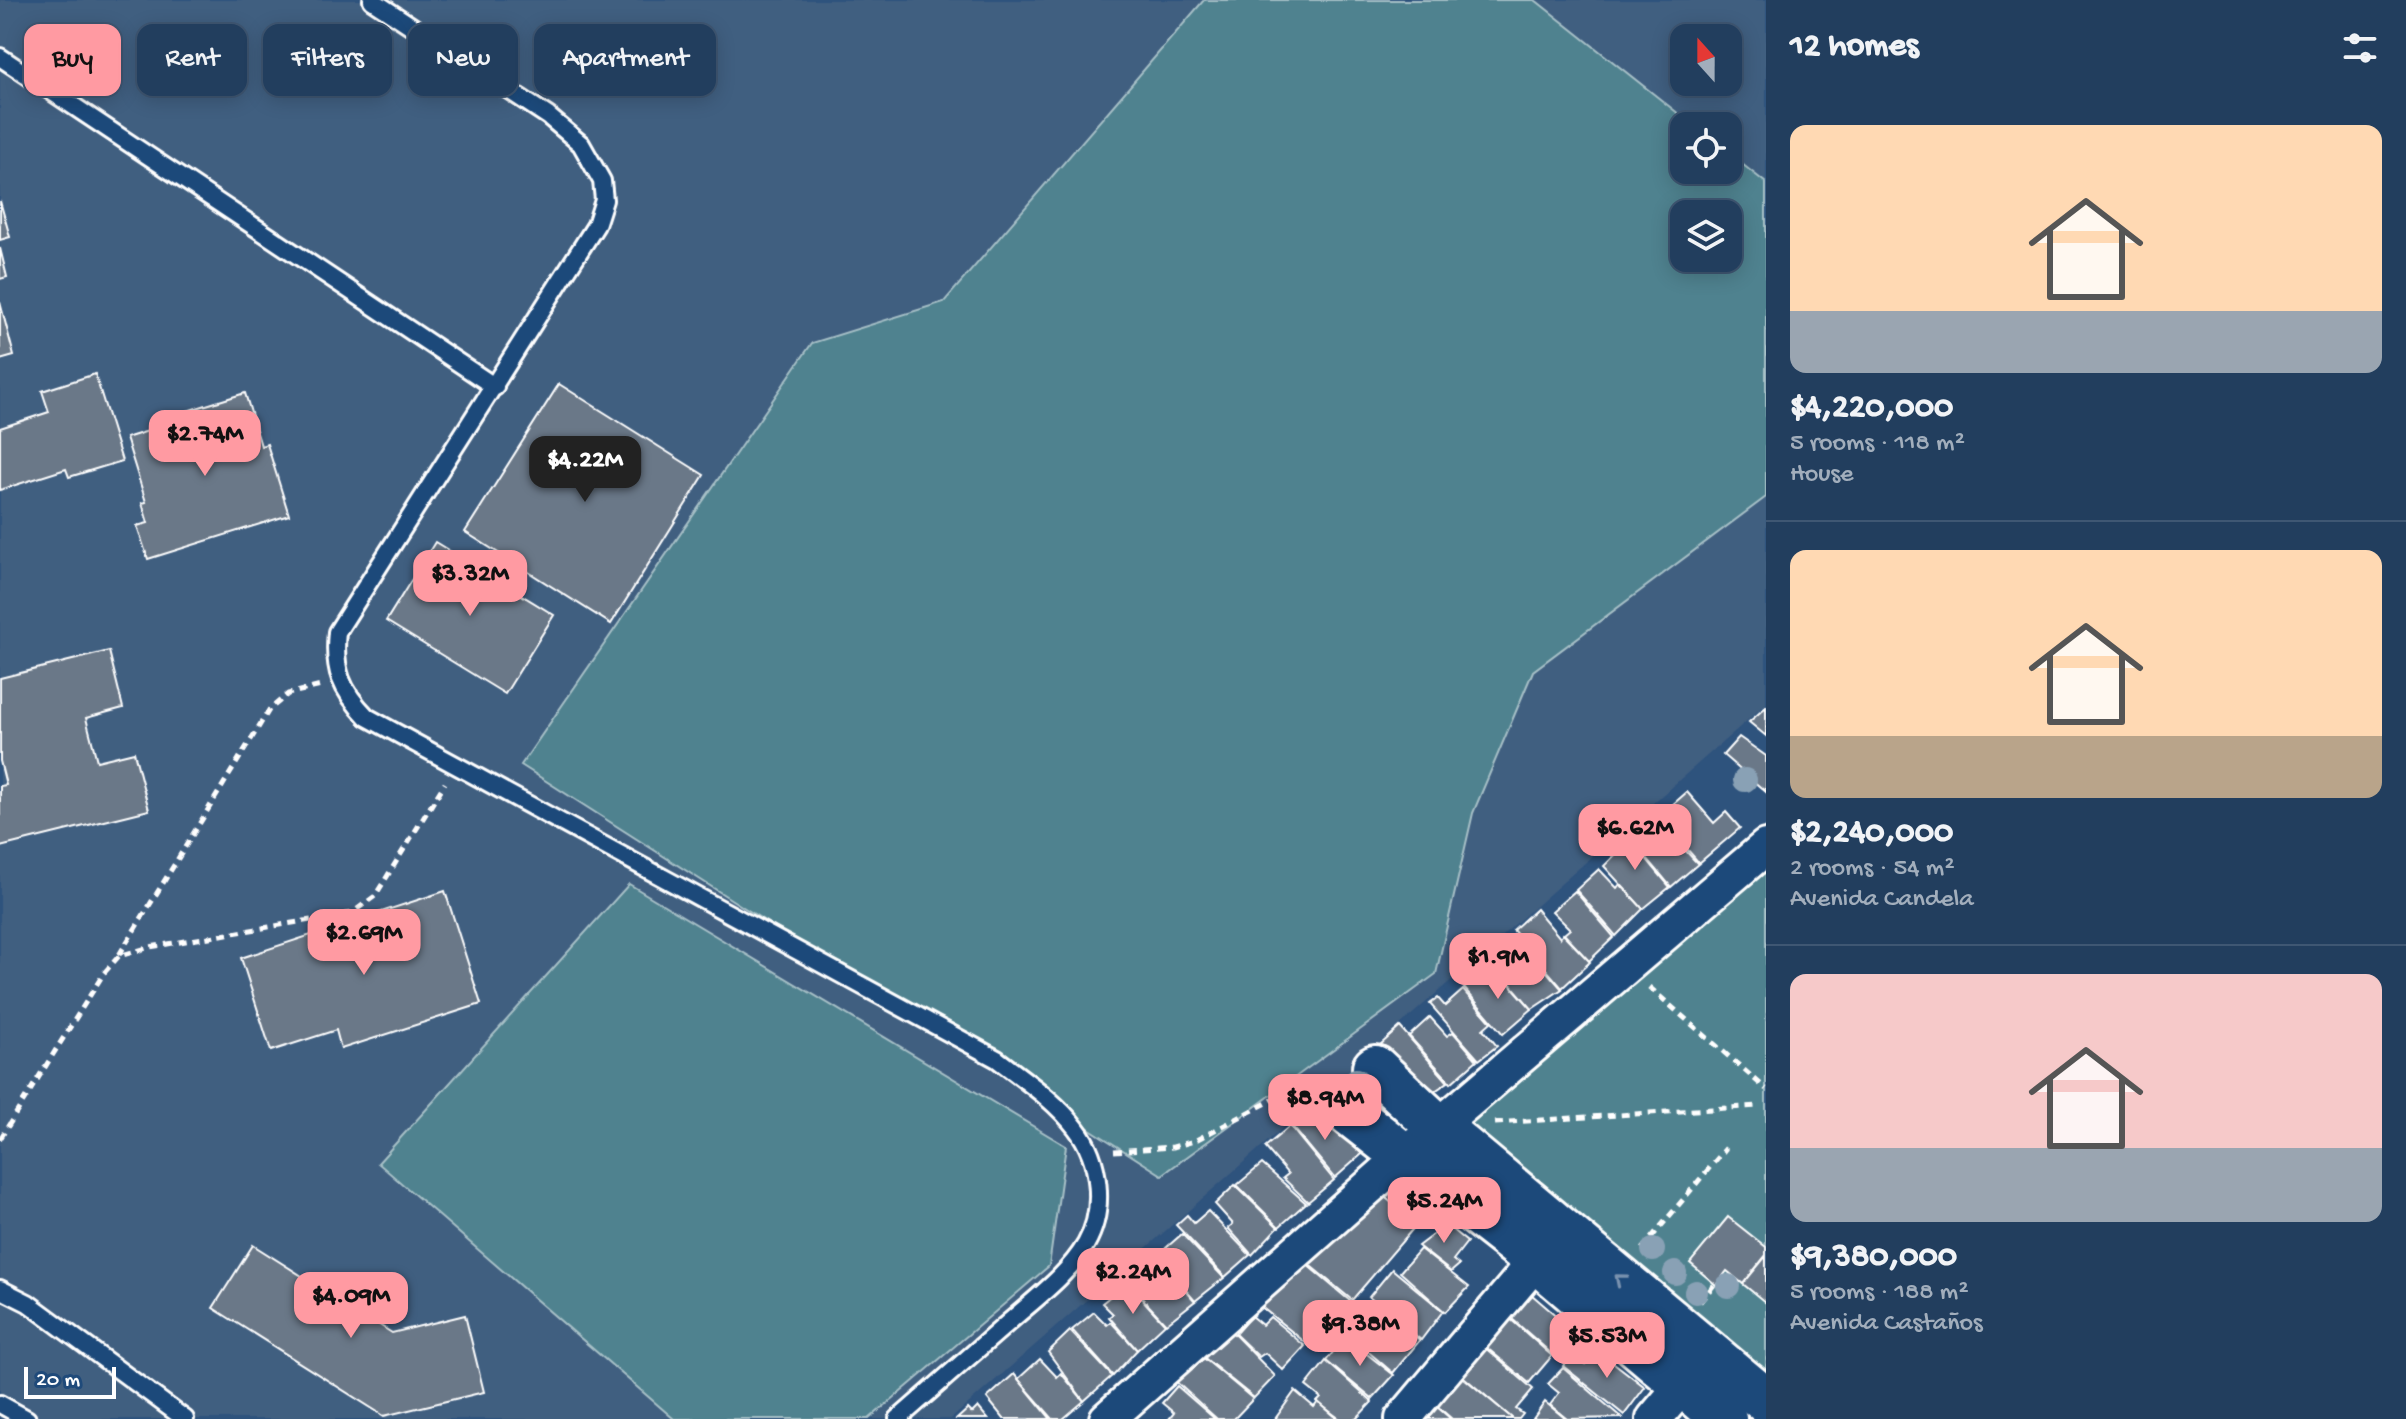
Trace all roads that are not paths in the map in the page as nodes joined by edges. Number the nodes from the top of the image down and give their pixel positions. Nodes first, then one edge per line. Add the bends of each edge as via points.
1 (372, 0) edge
2 (0, 57) edge
3 (495, 387) junction
4 (1766, 847) edge
5 (1375, 1068) dead end
6 (1319, 1092) road end
7 (1438, 1127) junction
8 (1404, 1156) junction
9 (1537, 1260) junction
10 (0, 1289) edge
11 (1696, 1369) junction
12 (1766, 1401) edge
13 (0, 1404) edge
14 (27, 1419) edge
15 (185, 1419) edge
16 (898, 1419) edge
17 (1107, 1419) edge
18 (1403, 1419) edge
19 (1654, 1419) edge
20 (1724, 1419) edge

1 - 3 lane via 548,116 581,144 602,181 604,200 596,225
2 - 3 lane
3 - 16 lane via 337,632 339,682 367,717 997,1059 1076,1128 1089,1153 1098,1180 1097,1217 1086,1243 1063,1275
4 - 7 street
5 - 7 street
6 - 8 street
7 - 8 street
11 -> 7 street
8 - 9 street
8 - 17 street
9 - 11 street
9 - 18 street
10 - 15 lane via 28,1303
11 - 12 street
11 - 19 street
11 - 20 street
13 - 14 lane

